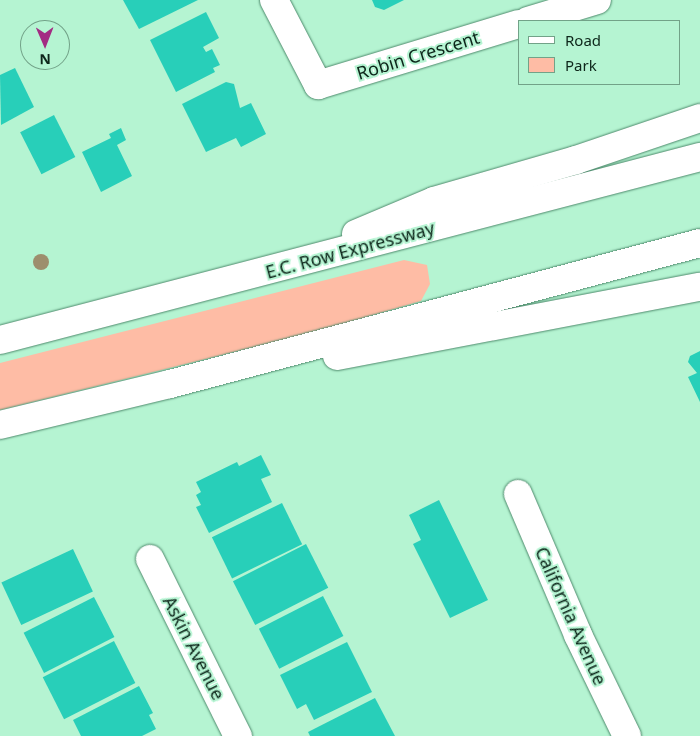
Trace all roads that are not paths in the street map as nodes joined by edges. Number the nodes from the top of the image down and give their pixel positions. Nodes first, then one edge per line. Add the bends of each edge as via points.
1 (274, 0) edge
2 (597, 0) edge
3 (531, 20) edge
4 (518, 24) edge
5 (700, 118) edge
6 (700, 157) edge
7 (700, 244) edge
8 (256, 275) junction
9 (700, 287) edge
10 (0, 340) edge
11 (170, 384) junction
12 (0, 425) edge
13 (518, 494) dead end
14 (150, 559) dead end
15 (238, 736) edge
16 (626, 736) edge

1 - 4 main road, Robin Crescent via 318,86
2 - 3 main road
5 - 8 main road via 576,160 434,201
6 - 8 main road, E.C. Row Expressway
7 - 11 main road
8 - 10 main road, E.C. Row Expressway
9 - 11 main road via 438,339
11 - 12 main road
13 - 16 main road, California Avenue via 578,635
14 - 15 main road, Askin Avenue

